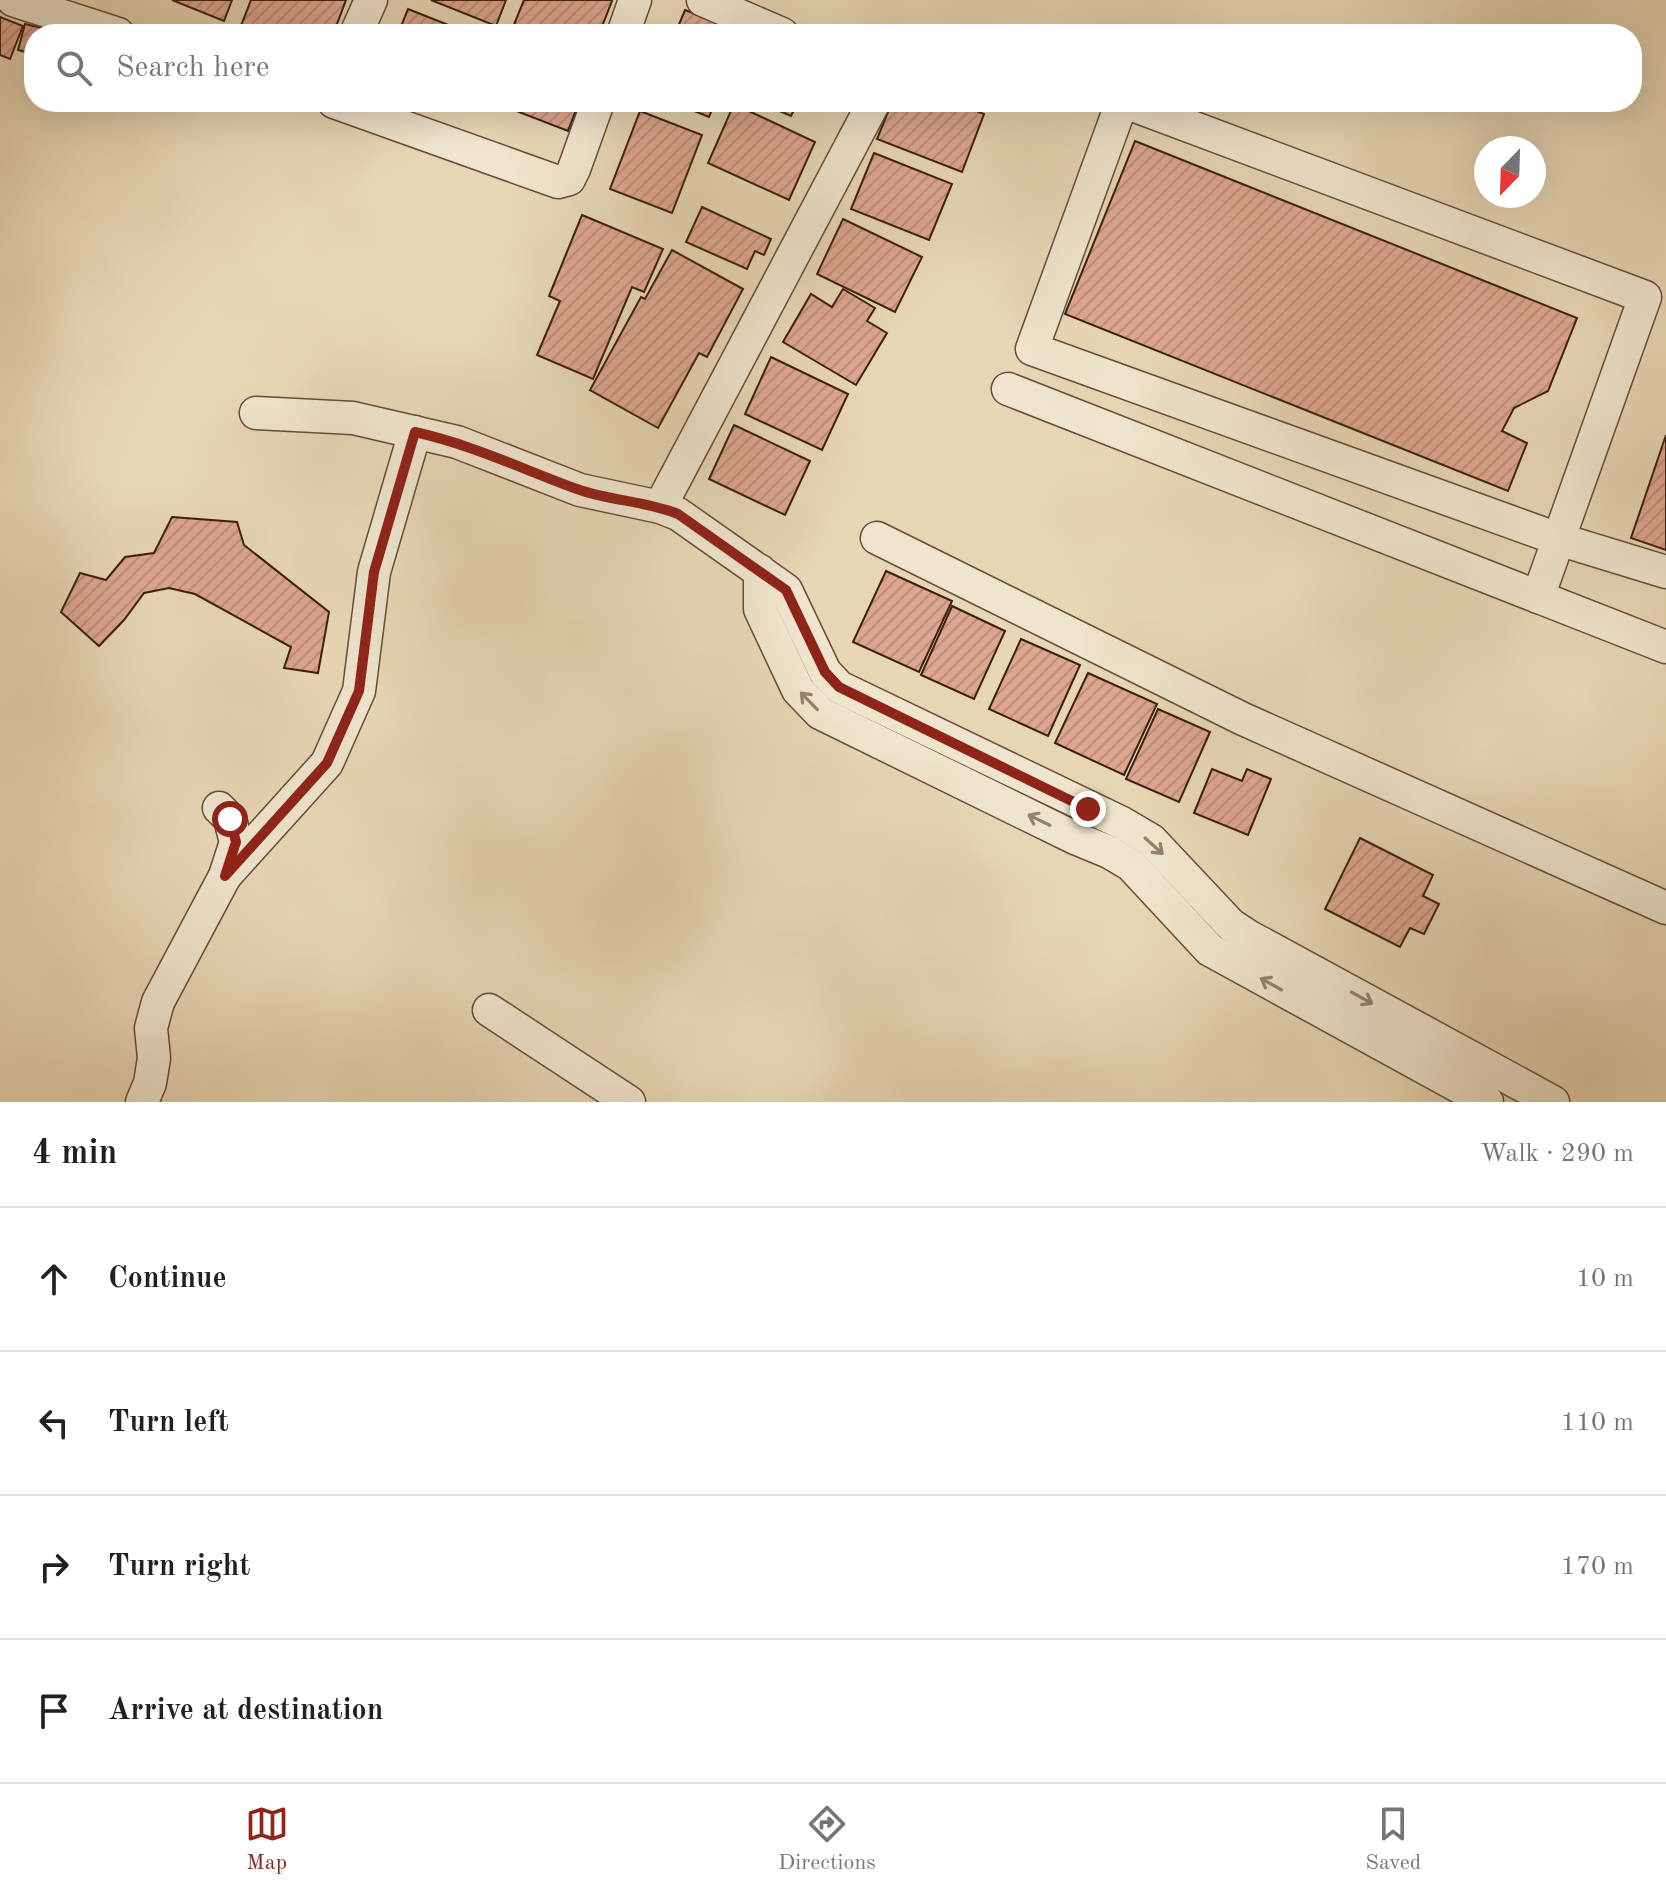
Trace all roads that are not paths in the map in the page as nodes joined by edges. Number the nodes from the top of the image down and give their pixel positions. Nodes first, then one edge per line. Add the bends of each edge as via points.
1 (13, 0) edge
2 (371, 0) edge
3 (635, 0) edge
4 (703, 0) edge
5 (90, 12) edge
6 (360, 24) edge
7 (627, 24) edge
8 (759, 24) edge
9 (362, 112) edge
10 (594, 112) edge
11 (869, 112) edge
12 (1120, 112) edge
13 (1151, 112) edge
14 (1655, 302) edge
15 (1008, 389) dead end
16 (256, 413) dead end
17 (415, 432) junction
18 (660, 507) junction
19 (877, 538) dead end
20 (1558, 539) junction
21 (1666, 572) edge
22 (1538, 597) junction
23 (1666, 647) edge
24 (219, 808) dead end
25 (225, 876) junction
26 (1666, 908) edge
27 (489, 1010) dead end
28 (1477, 1085) edge
29 (142, 1102) edge
30 (629, 1102) edge
31 (1553, 1102) edge

1 - 5 street
2 - 6 street
3 - 7 street
4 - 8 street
9 - 10 street via 558,182 569,179
11 - 18 street
12 - 20 street via 1032,349
13 - 14 street
14 - 20 street
15 - 22 street
16 - 17 street via 353,418
17 - 18 street via 457,442 580,490
17 - 25 street via 374,572 359,691 327,763
18 - 28 street via 692,522 760,571 760,609 798,690 820,713 1061,831 1116,838 1131,865 1210,950
19 - 26 street via 1243,719
20 - 21 street
20 - 22 street
22 - 23 street
24 - 25 street via 230,819 236,842
25 - 29 street via 158,1002 151,1028 150,1083
27 - 30 street
28 - 31 street

